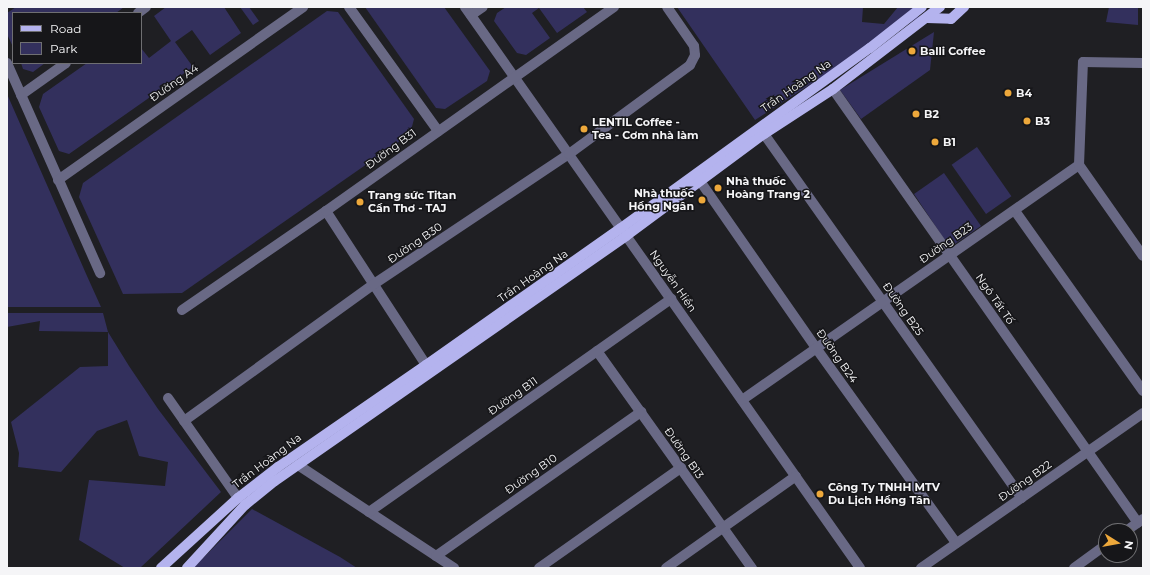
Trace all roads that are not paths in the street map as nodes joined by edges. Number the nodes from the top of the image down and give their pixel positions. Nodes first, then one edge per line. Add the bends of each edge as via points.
1 (303, 7) edge
2 (349, 7) edge
3 (483, 7) edge
4 (614, 7) edge
5 (666, 7) edge
6 (940, 7) edge
7 (964, 7) edge
8 (921, 8) edge
9 (468, 11) edge
10 (926, 18) junction
11 (1143, 62) edge
12 (7, 63) edge
13 (65, 64) edge
14 (514, 77) junction
15 (833, 89) junction
16 (21, 95) junction
17 (438, 131) junction
18 (764, 134) junction
19 (568, 154) junction
20 (1079, 165) junction
21 (58, 180) junction
22 (700, 180) junction
23 (1015, 210) junction
24 (326, 211) junction
25 (623, 232) junction
26 (950, 256) junction
27 (1143, 256) edge
28 (100, 273) dead end
29 (374, 284) junction
30 (671, 299) junction
31 (882, 301) junction
32 (182, 310) dead end
33 (816, 348) junction
34 (597, 351) junction
35 (426, 365) junction
36 (1143, 391) edge
37 (168, 398) dead end
38 (742, 400) junction
39 (640, 412) junction
40 (1143, 413) edge
41 (184, 421) junction
42 (1088, 452) junction
43 (298, 465) junction
44 (681, 468) junction
45 (796, 476) junction
46 (238, 498) junction
47 (1022, 498) junction
48 (370, 512) junction
49 (1140, 521) edge
50 (723, 528) junction
51 (956, 543) junction
52 (1098, 551) edge
53 (436, 556) junction
54 (161, 568) edge
55 (187, 568) edge
56 (454, 568) edge
57 (539, 568) edge
58 (666, 568) edge
59 (752, 568) edge
60 (860, 568) edge
61 (921, 568) edge
62 (1074, 568) edge

1 - 21 street, Đường A4
2 - 17 street
3 - 9 street
4 - 14 street, Đường B31
5 - 19 street, Đường B30 via 694,46 695,55 690,65
6 - 10 main road, Trần Hoàng Na
7 - 10 main road via 951,19
8 - 25 main road, Trần Hoàng Na
9 - 14 street, Nguyễn Hiền
10 - 15 main road, Trần Hoàng Na
11 - 20 street via 1083,62
12 - 16 street
13 - 16 street
14 - 17 street, Đường B31
14 - 19 street, Nguyễn Hiền
15 - 18 main road, Trần Hoàng Na
15 - 26 street, Ngô Tất Tố
16 - 21 street
17 - 24 street, Đường B31
18 - 22 main road, Trần Hoàng Na
18 - 31 street, Đường B25
19 - 25 street, Nguyễn Hiền
19 - 29 street, Đường B30
20 - 23 street, Đường B23
20 - 27 street
21 - 28 street
22 - 25 main road, Trần Hoàng Na
22 - 33 street, Đường B24
23 - 26 street, Đường B23
23 - 36 street
24 - 29 street
24 - 32 street, Đường B31
25 - 30 street, Nguyễn Hiền
25 - 35 main road, Trần Hoàng Na
25 - 43 main road, Trần Hoàng Na
26 - 31 street, Đường B23
26 - 42 street, Ngô Tất Tố
29 - 35 street
29 - 41 street, Đường B30
30 - 34 street, Đường B11
30 - 38 street, Nguyễn Hiền
31 - 33 street, Đường B23
31 - 47 street, Đường B25
33 - 38 street, Đường B23
33 - 51 street, Đường B24
34 - 39 street, Đường B13
34 - 48 street, Đường B11
35 - 46 main road, Trần Hoàng Na via 278,466
37 - 41 street
38 - 45 street, Nguyễn Hiền
39 - 44 street, Đường B13
39 - 53 street, Đường B10
40 - 42 street, Đường B22
41 - 46 street
42 - 47 street, Đường B22
42 - 49 street, Ngô Tất Tố
43 - 48 street
43 - 55 main road, Trần Hoàng Na via 245,505
44 - 50 street, Đường B13
44 - 57 street
45 - 50 street
45 - 60 street, Nguyễn Hiền
46 - 54 main road, Trần Hoàng Na
47 - 51 street, Đường B22
48 - 53 street
50 - 58 street
50 - 59 street, Đường B13
51 - 61 street, Đường B22
52 - 62 street
53 - 56 street

